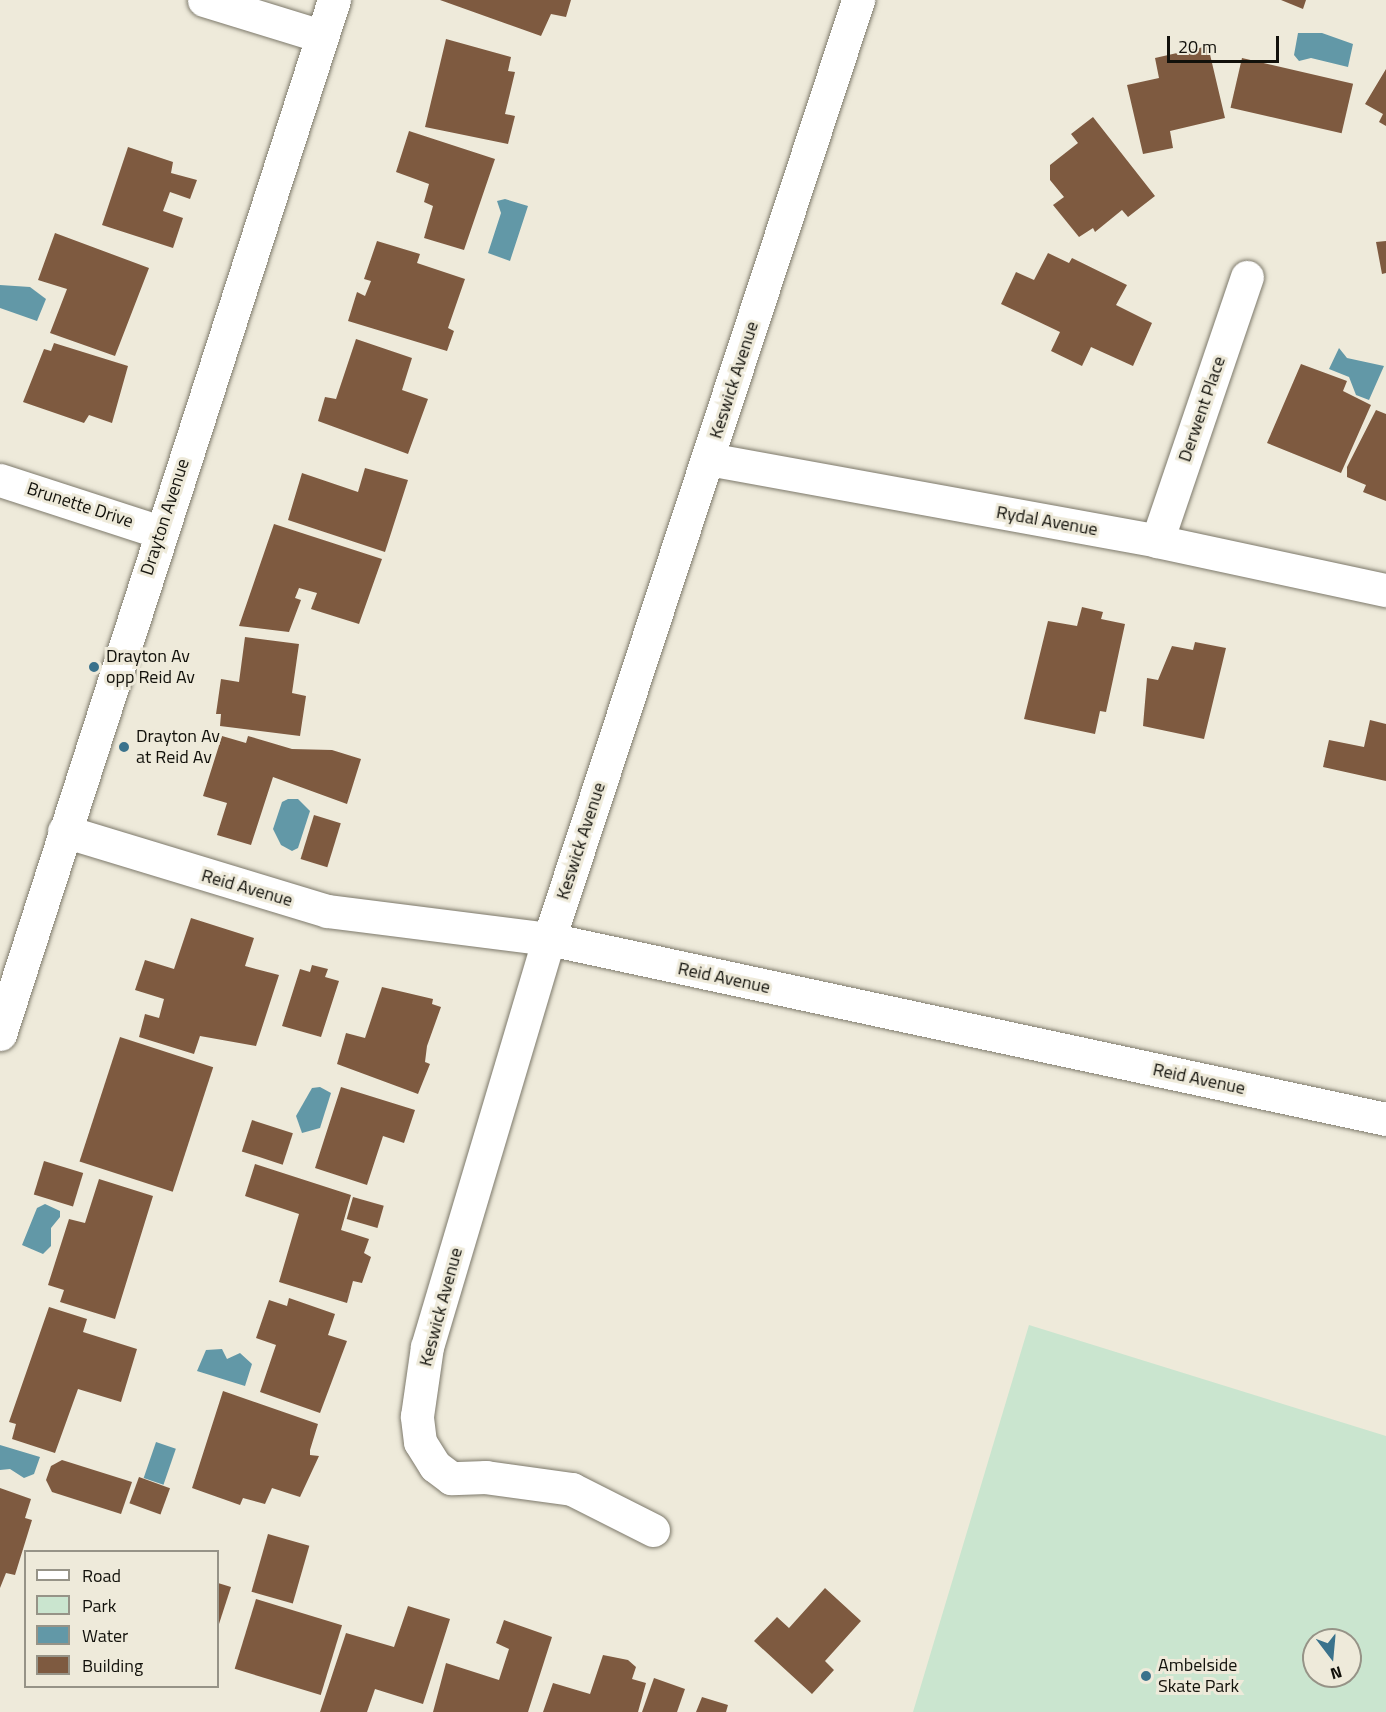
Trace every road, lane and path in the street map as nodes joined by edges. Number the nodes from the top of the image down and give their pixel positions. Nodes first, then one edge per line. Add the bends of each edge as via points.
1 (204, 0) edge
2 (334, 0) edge
3 (858, 0) edge
4 (321, 36) junction
5 (1247, 277) dead end
6 (708, 459) junction
7 (0, 480) edge
8 (160, 531) junction
9 (1157, 541) junction
10 (1386, 590) edge
11 (64, 831) junction
12 (549, 939) junction
13 (0, 1034) edge
14 (1386, 1119) edge
15 (653, 1530) dead end

1 - 4 street
2 - 4 street, Drayton Avenue
3 - 6 street, Keswick Avenue
4 - 8 street, Drayton Avenue
5 - 9 street, Derwent Place
6 - 9 street, Rydal Avenue
6 - 12 street, Keswick Avenue
7 - 8 street, Brunette Drive
8 - 11 street, Drayton Avenue
9 - 10 street, Rydal Avenue
11 - 12 street, Reid Avenue via 327,910
11 - 13 street, Drayton Avenue
12 - 14 street, Reid Avenue
12 - 15 street, Keswick Avenue via 427,1347 417,1416 420,1442 435,1466 451,1478 486,1477 572,1490

